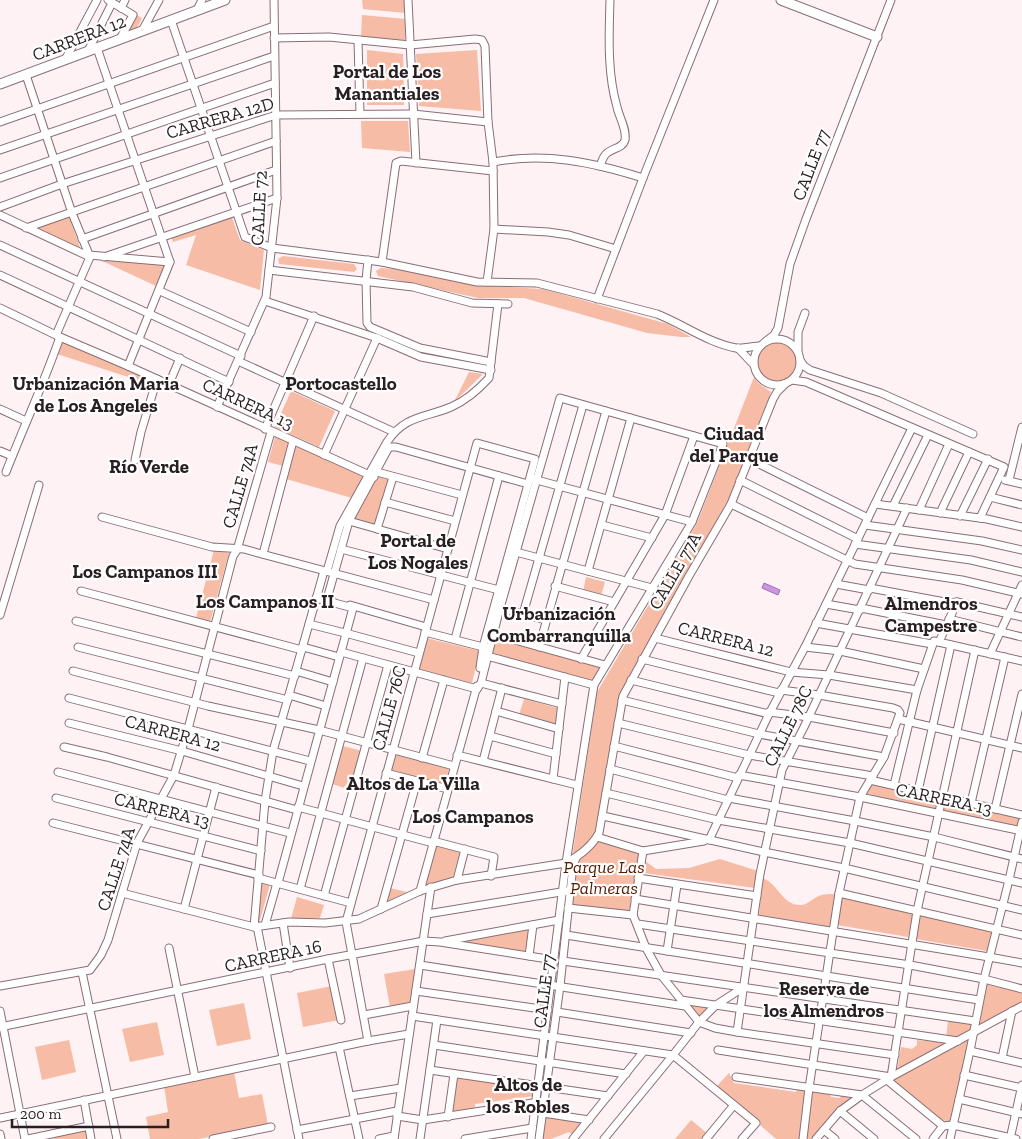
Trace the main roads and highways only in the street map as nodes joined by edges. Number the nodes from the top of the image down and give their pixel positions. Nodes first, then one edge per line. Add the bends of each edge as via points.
1 (225, 0) edge
2 (782, 0) edge
3 (877, 37) road end
4 (0, 84) edge

1 - 4 main road, CARRERA 12
2 - 3 main road

